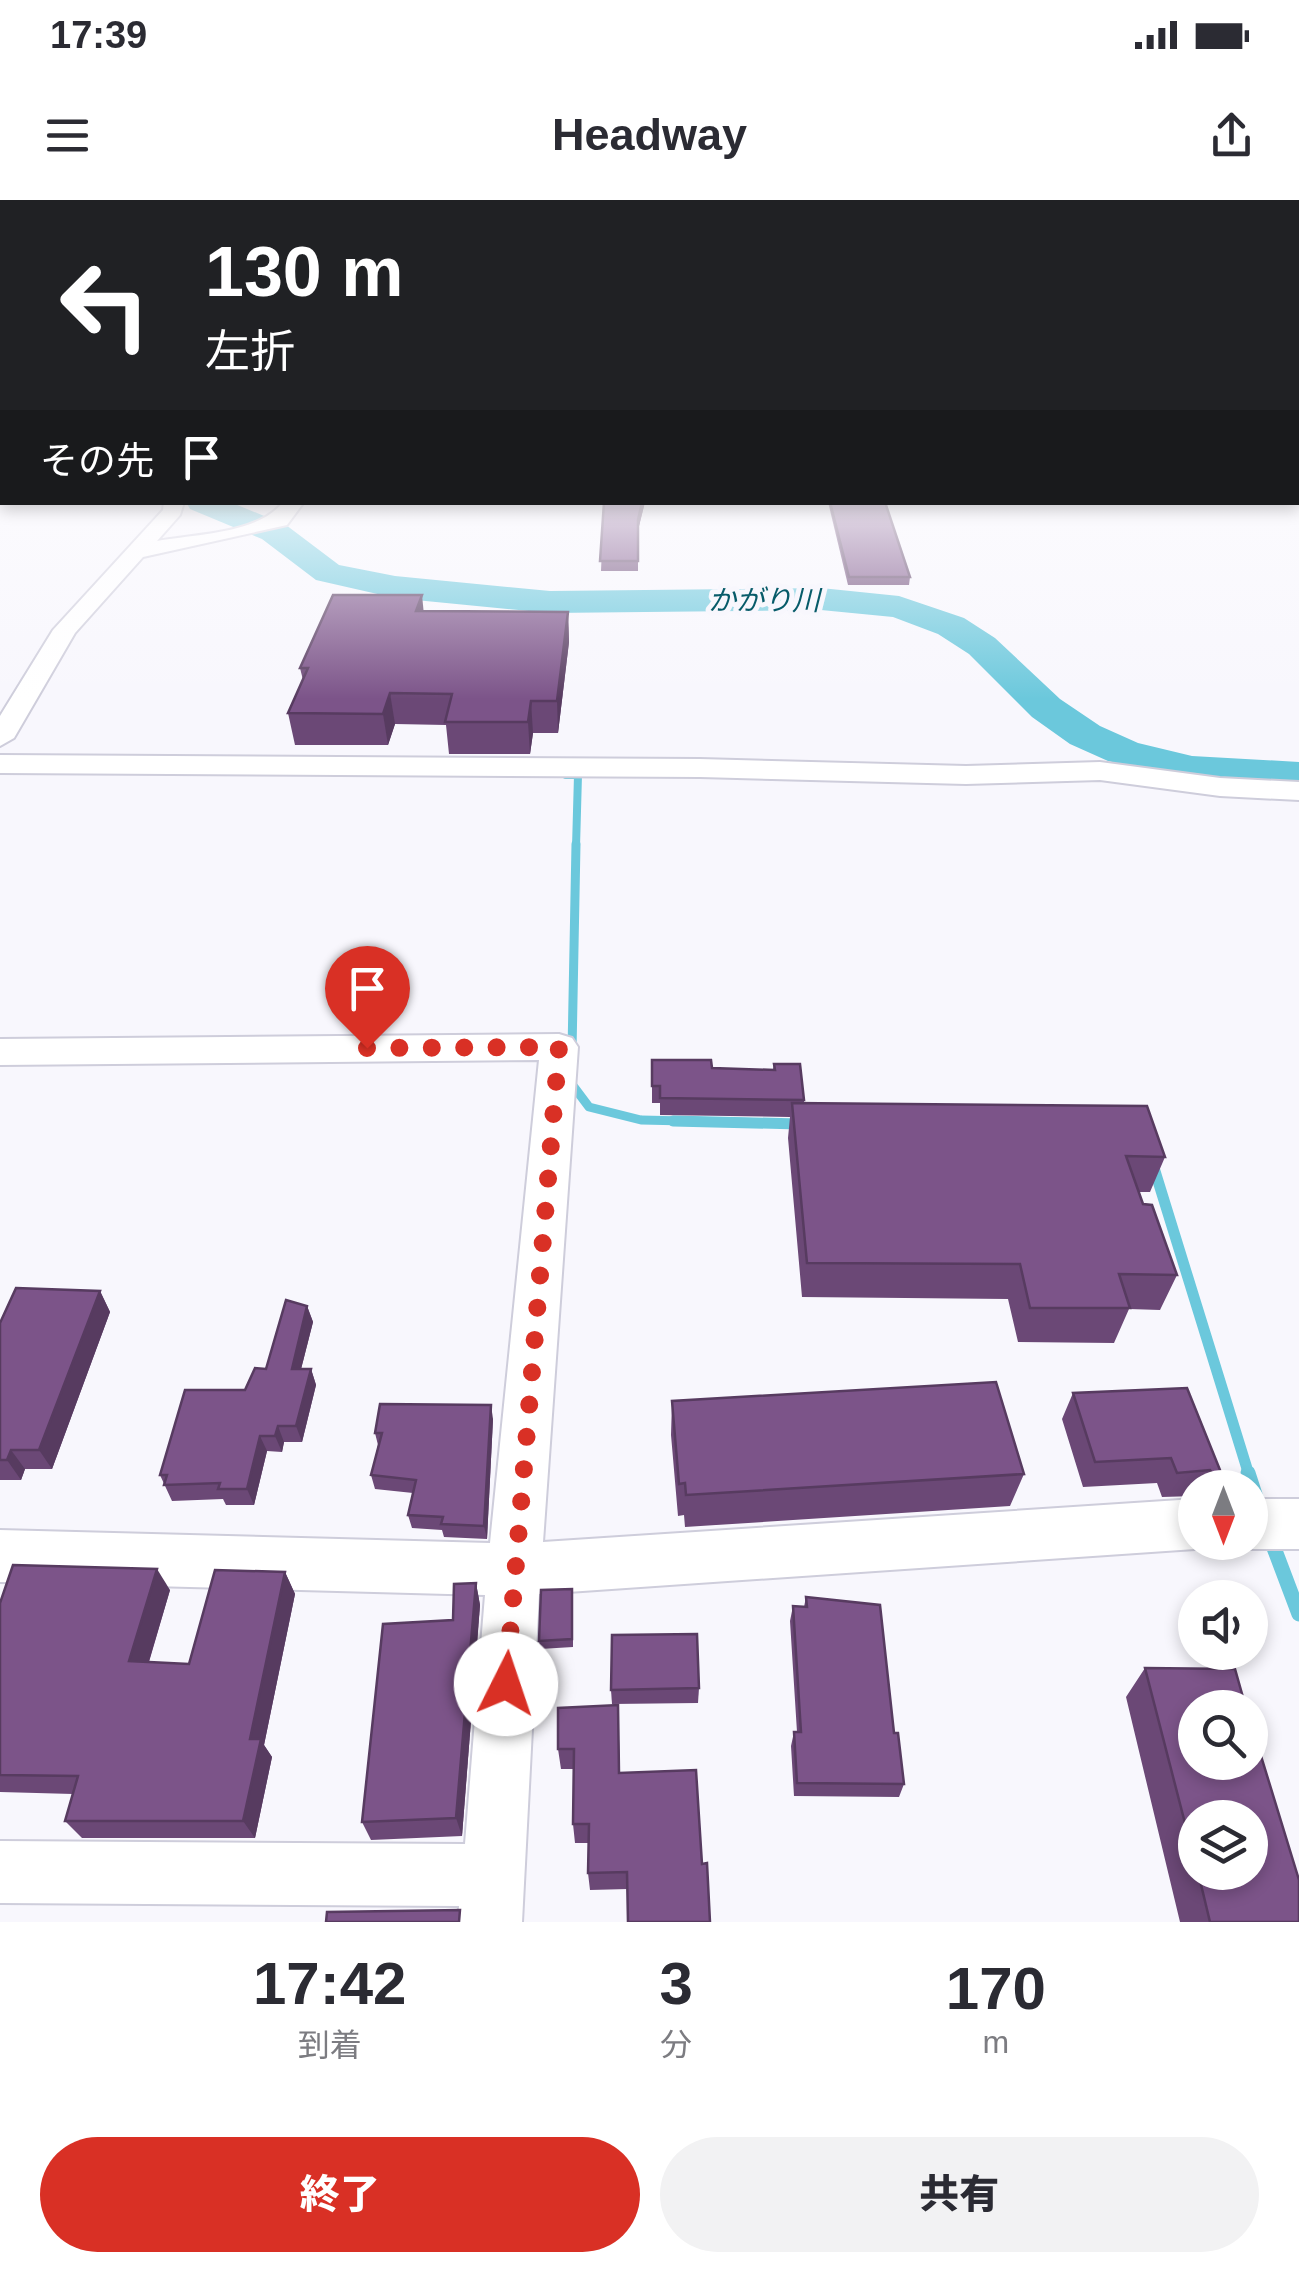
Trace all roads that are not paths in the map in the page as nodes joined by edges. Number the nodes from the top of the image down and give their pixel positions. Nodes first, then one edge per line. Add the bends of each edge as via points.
1 (147, 538) edge
2 (206, 538) edge
3 (134, 552) junction
4 (0, 738) edge
5 (0, 764) edge
6 (1299, 791) edge
7 (0, 1052) edge
8 (1268, 1524) edge
9 (1299, 1524) edge
10 (1178, 1525) edge
11 (0, 1556) edge
12 (514, 1570) junction
13 (0, 1872) edge
14 (492, 1898) edge

1 - 3 street
2 - 3 street
3 - 4 street via 64,630
5 - 6 street via 1100,771
7 - 12 street via 559,1047
8 - 9 street
10 - 12 street
11 - 12 street
12 - 14 street
13 - 14 street

